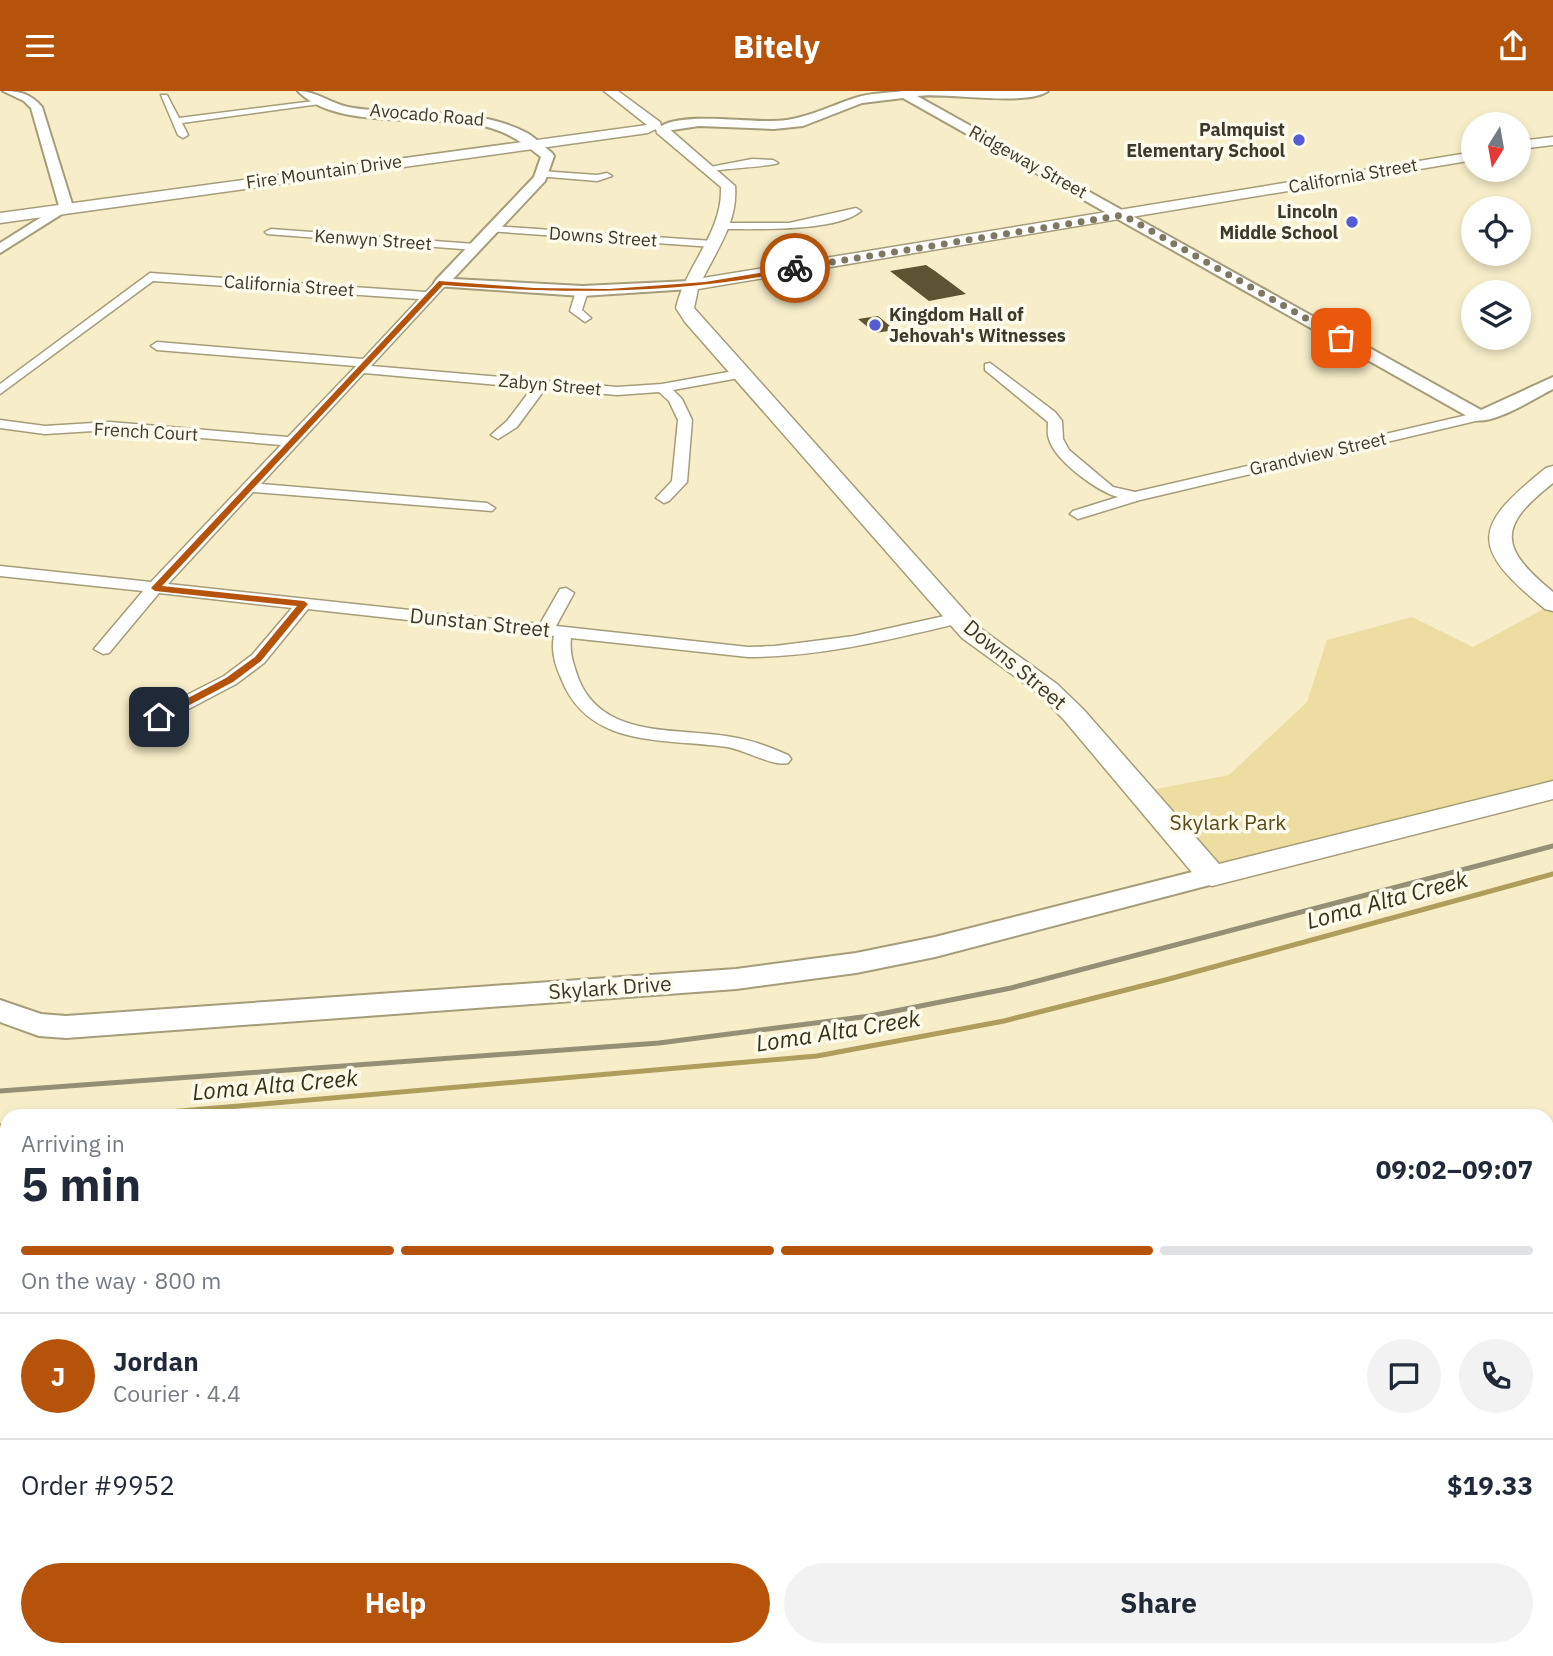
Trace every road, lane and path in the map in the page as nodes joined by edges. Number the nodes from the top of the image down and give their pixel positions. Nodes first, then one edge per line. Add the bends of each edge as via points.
1 (9, 91) edge
2 (304, 91) edge
3 (610, 91) edge
4 (1042, 91) edge
5 (905, 94) junction
6 (164, 97) dead end
7 (322, 103) junction
8 (177, 121) junction
9 (658, 128) junction
10 (183, 135) dead end
11 (1553, 141) edge
12 (539, 143) junction
13 (1531, 145) edge
14 (1461, 158) edge
15 (772, 163) dead end
16 (710, 168) junction
17 (541, 174) junction
18 (607, 176) dead end
19 (66, 207) junction
20 (856, 211) dead end
21 (1123, 215) junction
22 (0, 218) edge
23 (492, 229) junction
24 (271, 232) dead end
25 (717, 235) junction
26 (475, 247) junction
27 (0, 249) edge
28 (442, 283) junction
29 (690, 285) junction
30 (582, 291) junction
31 (429, 296) junction
32 (585, 318) dead end
33 (157, 346) dead end
34 (363, 366) junction
35 (990, 367) dead end
36 (739, 375) junction
37 (1553, 382) edge
38 (542, 384) junction
39 (662, 388) junction
40 (0, 390) edge
41 (1480, 416) junction
42 (0, 424) edge
43 (498, 435) dead end
44 (292, 442) junction
45 (1553, 472) edge
46 (249, 487) junction
47 (1136, 496) junction
48 (664, 498) dead end
49 (487, 508) dead end
50 (1078, 514) dead end
51 (0, 571) edge
52 (155, 588) junction
53 (566, 593) dead end
54 (304, 604) junction
55 (1553, 604) edge
56 (958, 618) junction
57 (554, 632) junction
58 (103, 649) dead end
59 (159, 717) dead end
60 (781, 759) dead end
61 (1553, 790) edge
62 (1212, 876) junction
63 (0, 1011) edge

1 - 19 street via 36,107
2 - 7 street, Avocado Road
3 - 9 main road
4 - 5 street, Fire Mountain Drive
5 - 9 street, Fire Mountain Drive via 842,105 803,122 709,122
5 - 21 street, Ridgeway Street
6 - 8 street
7 - 8 street
7 - 12 street, Avocado Road via 467,116 519,130
8 - 10 street
9 - 12 main road, Fire Mountain Drive
9 - 16 main road
11 - 13 main road
12 - 17 street via 548,156
12 - 19 main road, Fire Mountain Drive
14 - 21 main road, California Street
15 - 16 street
16 - 25 main road via 727,186 730,199
17 - 18 street
17 - 23 street
19 - 22 main road, Fire Mountain Drive
19 - 27 street
20 - 25 street, Downs Street
21 - 29 main road, California Street
21 - 41 street, Ridgeway Street
23 - 25 street, Downs Street
23 - 26 street
24 - 26 street, Kenwyn Street
25 - 29 main road
26 - 28 street
28 - 30 street, California Street
28 - 31 street
29 - 30 street, California Street
29 - 36 main road, Downs Street via 685,308
30 - 32 street via 576,311
31 - 34 street
31 - 40 street, California Street via 150,277
33 - 34 street, Zabyn Street
34 - 38 street, Zabyn Street
34 - 44 street
35 - 47 street via 1050,415 1063,452 1108,490
36 - 39 street, Zabyn Street
36 - 56 main road, Downs Street
37 - 41 street, Grandview Street
38 - 39 street, Zabyn Street via 617,391
38 - 43 street
39 - 48 street via 675,399 685,420 679,482
41 - 47 street, Grandview Street
42 - 44 street, French Court via 45,430 110,426
44 - 46 street
45 - 55 main road via 1511,509 1500,538 1517,575
46 - 49 street
46 - 52 street
47 - 50 street, Grandview Street
51 - 52 street, Dunstan Street
52 - 54 street, Dunstan Street
52 - 58 street
53 - 57 street
54 - 57 street, Dunstan Street
54 - 59 street via 258,659 230,680
56 - 57 street, Dunstan Street via 782,653
56 - 62 main road, Downs Street via 1074,715
57 - 60 street via 570,688 583,706 603,720 640,734 751,746
61 - 62 main road
62 - 63 street, Skylark Drive via 935,947 736,979 66,1027 39,1025

